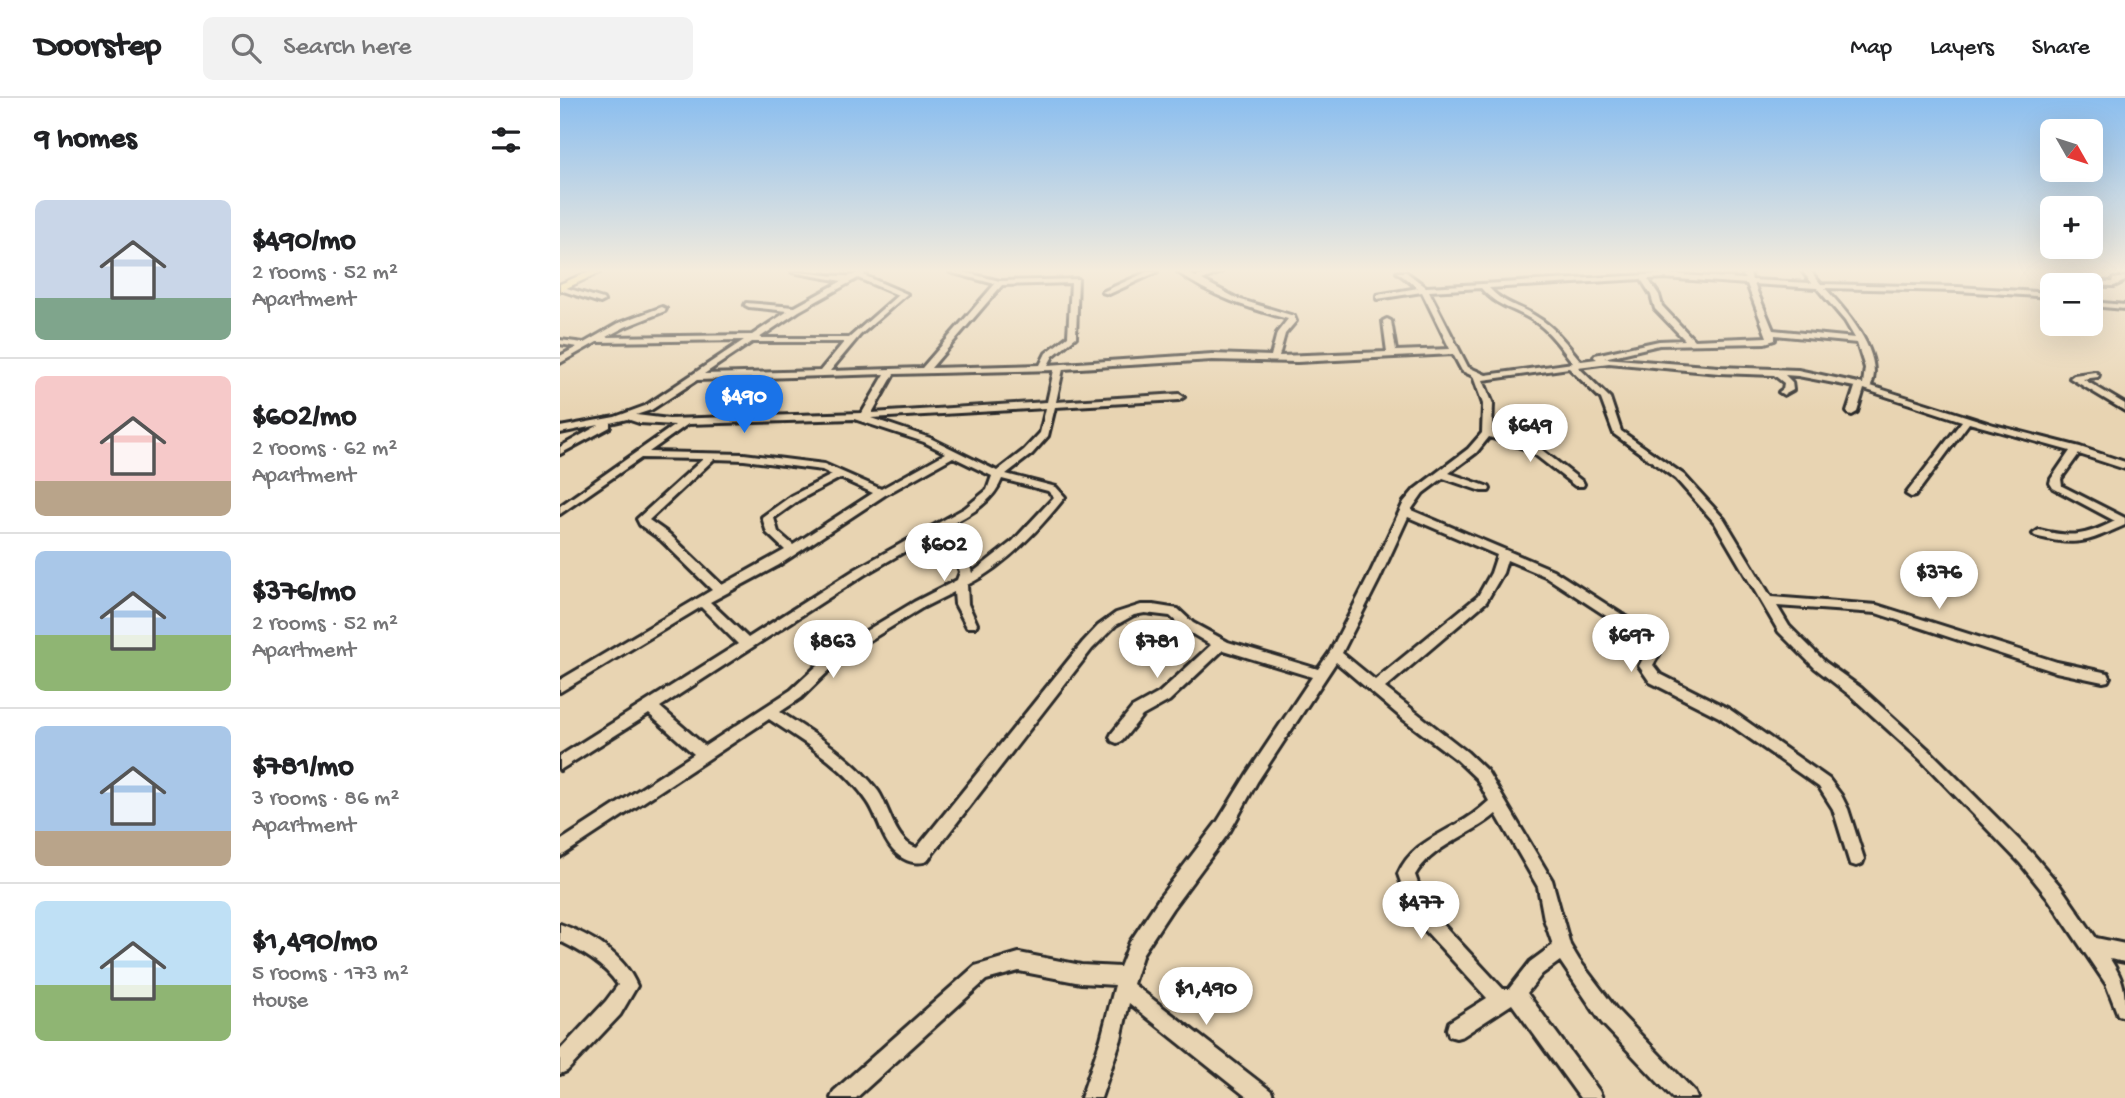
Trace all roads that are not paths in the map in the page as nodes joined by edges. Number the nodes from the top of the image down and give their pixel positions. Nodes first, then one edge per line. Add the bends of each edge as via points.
1 (641, 319) edge
2 (781, 319) edge
3 (874, 319) edge
4 (969, 319) edge
5 (1073, 319) edge
6 (1291, 319) edge
7 (1439, 319) edge
8 (1534, 319) edge
9 (1669, 319) edge
10 (1766, 319) edge
11 (1850, 319) edge
12 (1387, 321) dead end
13 (1772, 332) junction
14 (750, 339) junction
15 (594, 340) junction
16 (849, 340) junction
17 (1862, 341) junction
18 (560, 342) edge
19 (1691, 342) junction
20 (585, 346) junction
21 (1456, 351) junction
22 (1391, 355) junction
23 (1274, 359) junction
24 (560, 360) edge
25 (1579, 365) junction
26 (1043, 367) junction
27 (1059, 367) junction
28 (925, 370) junction
29 (1774, 371) junction
30 (891, 372) junction
31 (822, 373) junction
32 (2095, 375) dead end
33 (1477, 376) junction
34 (696, 377) junction
35 (1863, 386) junction
36 (1784, 392) dead end
37 (1178, 397) dead end
38 (1052, 402) junction
39 (2125, 408) edge
40 (1852, 412) dead end
41 (898, 413) junction
42 (629, 416) junction
43 (859, 416) junction
44 (617, 419) junction
45 (1967, 420) junction
46 (687, 421) junction
47 (888, 428) junction
48 (560, 430) edge
49 (1487, 433) junction
50 (2076, 449) junction
51 (560, 451) edge
52 (953, 453) junction
53 (641, 455) junction
54 (712, 456) junction
55 (2125, 466) edge
56 (841, 474) junction
57 (1441, 474) junction
58 (998, 475) junction
59 (1579, 484) dead end
60 (1485, 489) dead end
61 (880, 493) junction
62 (1911, 494) dead end
63 (560, 511) edge
64 (1404, 511) junction
65 (2125, 522) edge
66 (944, 526) junction
67 (2039, 534) dead end
68 (792, 551) junction
69 (1503, 555) junction
70 (960, 584) junction
71 (720, 591) junction
72 (702, 601) junction
73 (1766, 601) junction
74 (971, 624) dead end
75 (746, 644) junction
76 (1221, 644) junction
77 (1335, 654) junction
78 (1322, 675) junction
79 (2103, 677) dead end
80 (560, 687) edge
81 (1375, 688) junction
82 (649, 706) junction
83 (769, 712) junction
84 (1117, 737) dead end
85 (704, 754) junction
86 (560, 764) edge
87 (1498, 803) junction
88 (560, 850) edge
89 (1856, 859) dead end
90 (560, 932) edge
91 (2091, 946) junction
92 (1563, 949) junction
93 (2125, 953) edge
94 (1124, 981) junction
95 (1509, 996) junction
96 (2125, 1008) edge
97 (1456, 1029) dead end
98 (560, 1064) edge
99 (841, 1098) edge
100 (1091, 1098) edge
101 (1264, 1098) edge
102 (1592, 1098) edge
103 (1687, 1098) edge

1 - 15 street
2 - 14 street
3 - 16 street
4 - 28 street
5 - 26 street via 1072,337 1049,355
6 - 23 street via 1281,333
7 - 21 street
8 - 25 street
9 - 19 street
10 - 13 street
11 - 17 street
12 - 22 street
13 - 17 street
13 - 19 street via 1772,338 1765,341
14 - 15 street
14 - 16 street
14 - 34 street
15 - 20 street
16 - 31 street
17 - 35 street via 1871,380
18 - 20 street
19 - 25 street via 1659,343
20 - 24 street
21 - 22 street
21 - 33 street via 1465,369
22 - 23 street
23 - 27 street via 1212,357
25 - 29 street via 1633,361
25 - 33 street via 1495,379
25 - 73 street via 1605,398 1617,432 1680,477 1720,521
26 - 27 street
26 - 28 street
27 - 38 street
28 - 30 street
29 - 35 street
29 - 36 street via 1788,382
30 - 31 street
30 - 43 street
31 - 34 street
32 - 39 street via 2074,378
33 - 49 street via 1488,404
34 - 42 street
35 - 40 street
35 - 45 street
37 - 38 street
38 - 41 street
38 - 58 street via 1048,427 1037,444
41 - 43 street
41 - 47 street
42 - 44 street
42 - 46 street via 652,422
43 - 46 street
43 - 47 street
44 - 48 street
44 - 51 street
45 - 50 street
45 - 62 street
46 - 53 street
47 - 52 street
49 - 57 street
49 - 59 street via 1533,448
50 - 55 street
50 - 65 street via 2054,483
52 - 58 street
52 - 61 street
53 - 54 street
53 - 63 street
54 - 56 street via 824,467
54 - 71 street via 643,519
56 - 61 street
56 - 68 street via 768,517 773,533
57 - 60 street
57 - 64 street via 1419,491
58 - 66 street via 992,491
58 - 70 street via 1052,489 1060,497 1008,552
61 - 68 street
64 - 69 street
64 - 77 street
65 - 67 street via 2081,540
66 - 70 street via 970,546
66 - 75 street
68 - 71 street
69 - 81 street via 1482,599
69 - 89 street via 1549,573 1647,636 1654,651 1646,666 1654,678 1724,713 1824,783 1839,806
70 - 74 street via 960,605
70 - 83 street via 839,653 796,694
71 - 72 street
72 - 75 street
72 - 80 street
73 - 79 street via 1877,609 2056,667
73 - 91 street via 1793,639 1925,755 2026,858
75 - 82 street
76 - 78 street
76 - 83 street via 1186,627 1174,612 1142,608 1119,616 1073,662 921,856 902,851 874,798 837,756
76 - 84 street via 1164,697 1137,712
77 - 78 street
77 - 81 street
78 - 94 street via 1224,826 1136,948
81 - 87 street via 1472,764
82 - 85 street
82 - 86 street
83 - 85 street
85 - 88 street
87 - 92 street via 1546,885
87 - 95 street via 1472,824 1431,843 1406,874 1419,911
90 - 98 street via 600,953 628,986
91 - 93 street
91 - 96 street via 2113,978
92 - 95 street
92 - 103 street via 1609,1016
94 - 99 street via 1019,962 981,972
94 - 100 street
94 - 101 street
95 - 97 street
95 - 102 street

